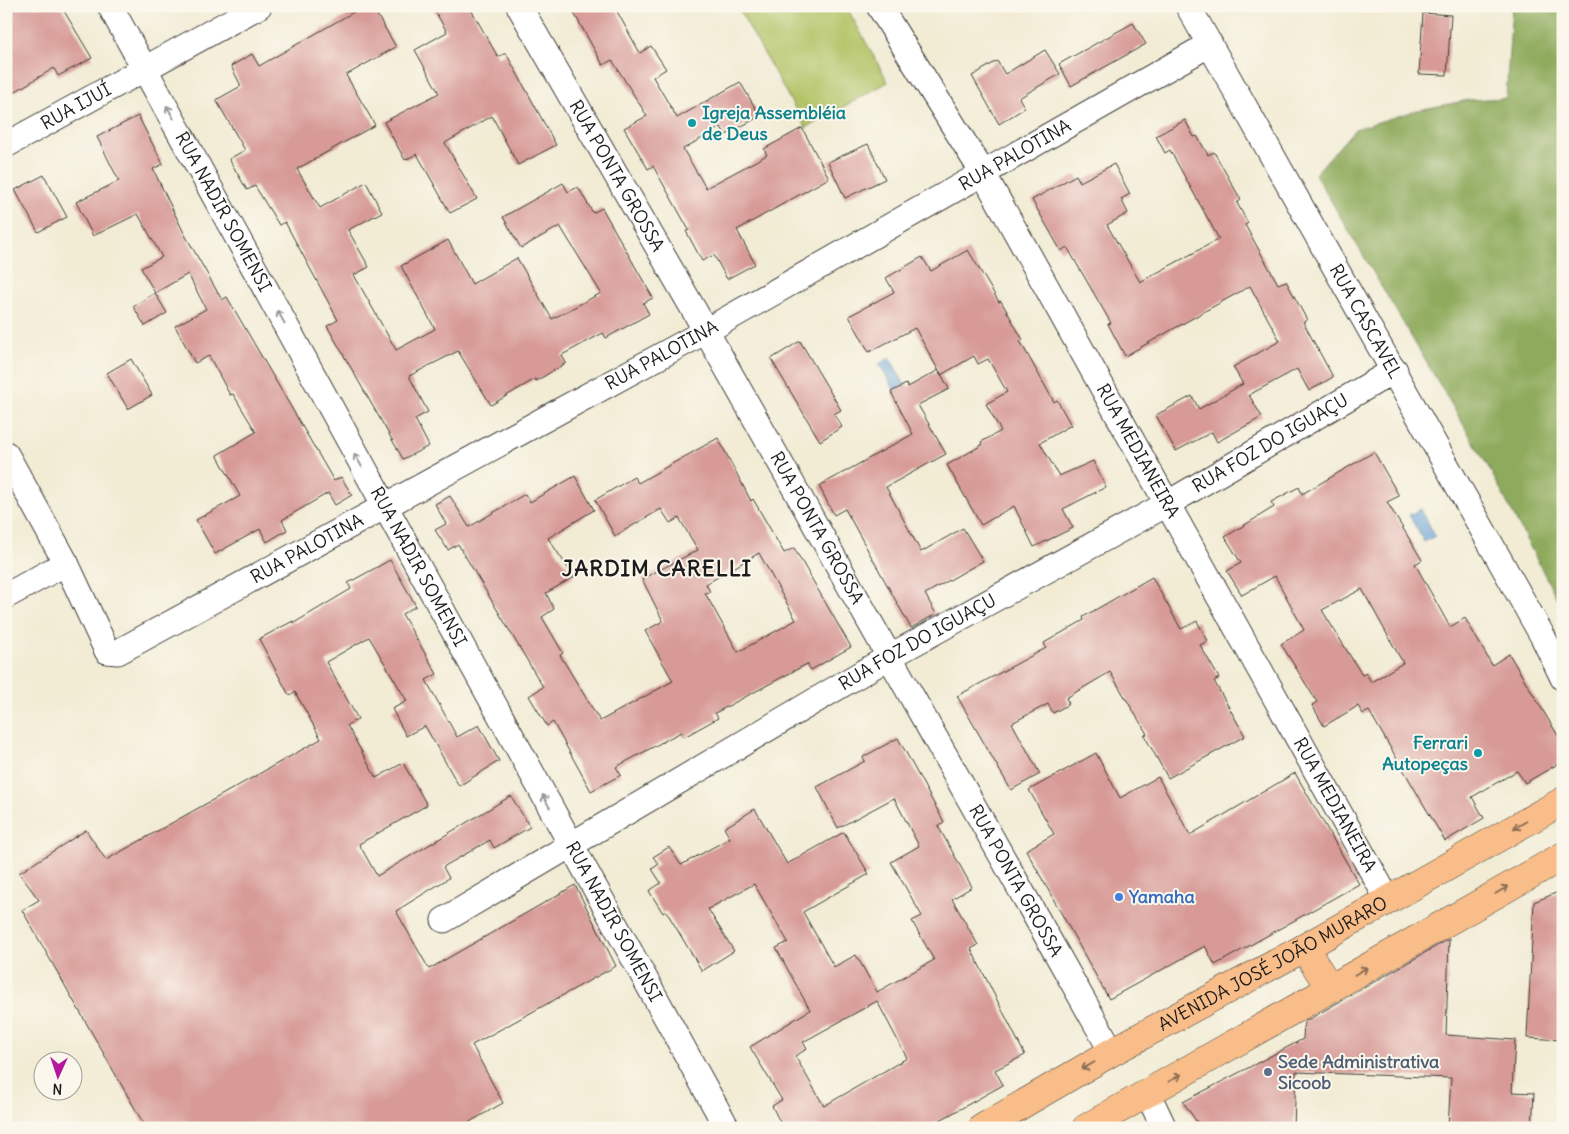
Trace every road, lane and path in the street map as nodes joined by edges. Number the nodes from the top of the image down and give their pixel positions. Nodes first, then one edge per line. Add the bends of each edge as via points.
1 (110, 6) edge
2 (259, 6) edge
3 (519, 6) edge
4 (879, 6) edge
5 (1188, 6) edge
6 (1210, 44) junction
7 (146, 68) junction
8 (6, 145) edge
9 (983, 173) junction
10 (706, 331) junction
11 (1395, 370) junction
12 (6, 454) edge
13 (1167, 504) junction
14 (384, 508) junction
15 (66, 562) junction
16 (6, 596) edge
17 (1553, 643) edge
18 (889, 658) junction
19 (1563, 678) edge
20 (1563, 801) edge
21 (569, 844) junction
22 (1563, 856) edge
23 (1388, 900) junction
24 (444, 920) dead end
25 (1304, 948) junction
26 (1330, 988) junction
27 (1112, 1052) junction
28 (1148, 1094) junction
29 (727, 1128) edge
30 (982, 1128) edge
31 (1086, 1128) edge
32 (1164, 1128) edge

1 - 7 street, RUA NADIR SOMENSI
2 - 7 street, RUA IJUÍ
3 - 10 street, RUA PONTA GROSSA
4 - 9 street, RUA MEDIANEIRA
5 - 6 street, RUA CASCAVEL
6 - 9 street, RUA PALOTINA
6 - 11 street, RUA CASCAVEL
7 - 8 street, RUA IJUÍ
14 -> 7 street, RUA NADIR SOMENSI
9 - 10 street, RUA PALOTINA
9 - 13 street, RUA MEDIANEIRA
10 - 14 street, RUA PALOTINA
10 - 18 street, RUA PONTA GROSSA
11 - 13 street, RUA FOZ DO IGUAÇU
11 - 17 street, RUA CASCAVEL
12 - 15 street
13 - 18 street, RUA FOZ DO IGUAÇU
13 - 23 street, RUA MEDIANEIRA
14 - 15 street, RUA PALOTINA via 118,652 107,651
21 -> 14 street, RUA NADIR SOMENSI
15 - 16 street
17 - 19 street, RUA CASCAVEL
18 - 21 street, RUA FOZ DO IGUAÇU
18 - 27 street, RUA PONTA GROSSA
20 -> 23 main road, AVENIDA JOSÉ JOÃO MURARO
21 - 24 street, RUA FOZ DO IGUAÇU
21 - 29 street, RUA NADIR SOMENSI
26 -> 22 main road
23 - 25 main road, AVENIDA JOSÉ JOÃO MURARO
25 - 26 main road
25 - 27 main road, AVENIDA JOSÉ JOÃO MURARO
28 -> 26 main road
27 -> 30 main road, AVENIDA JOSÉ JOÃO MURARO
28 - 31 main road
28 - 32 street

